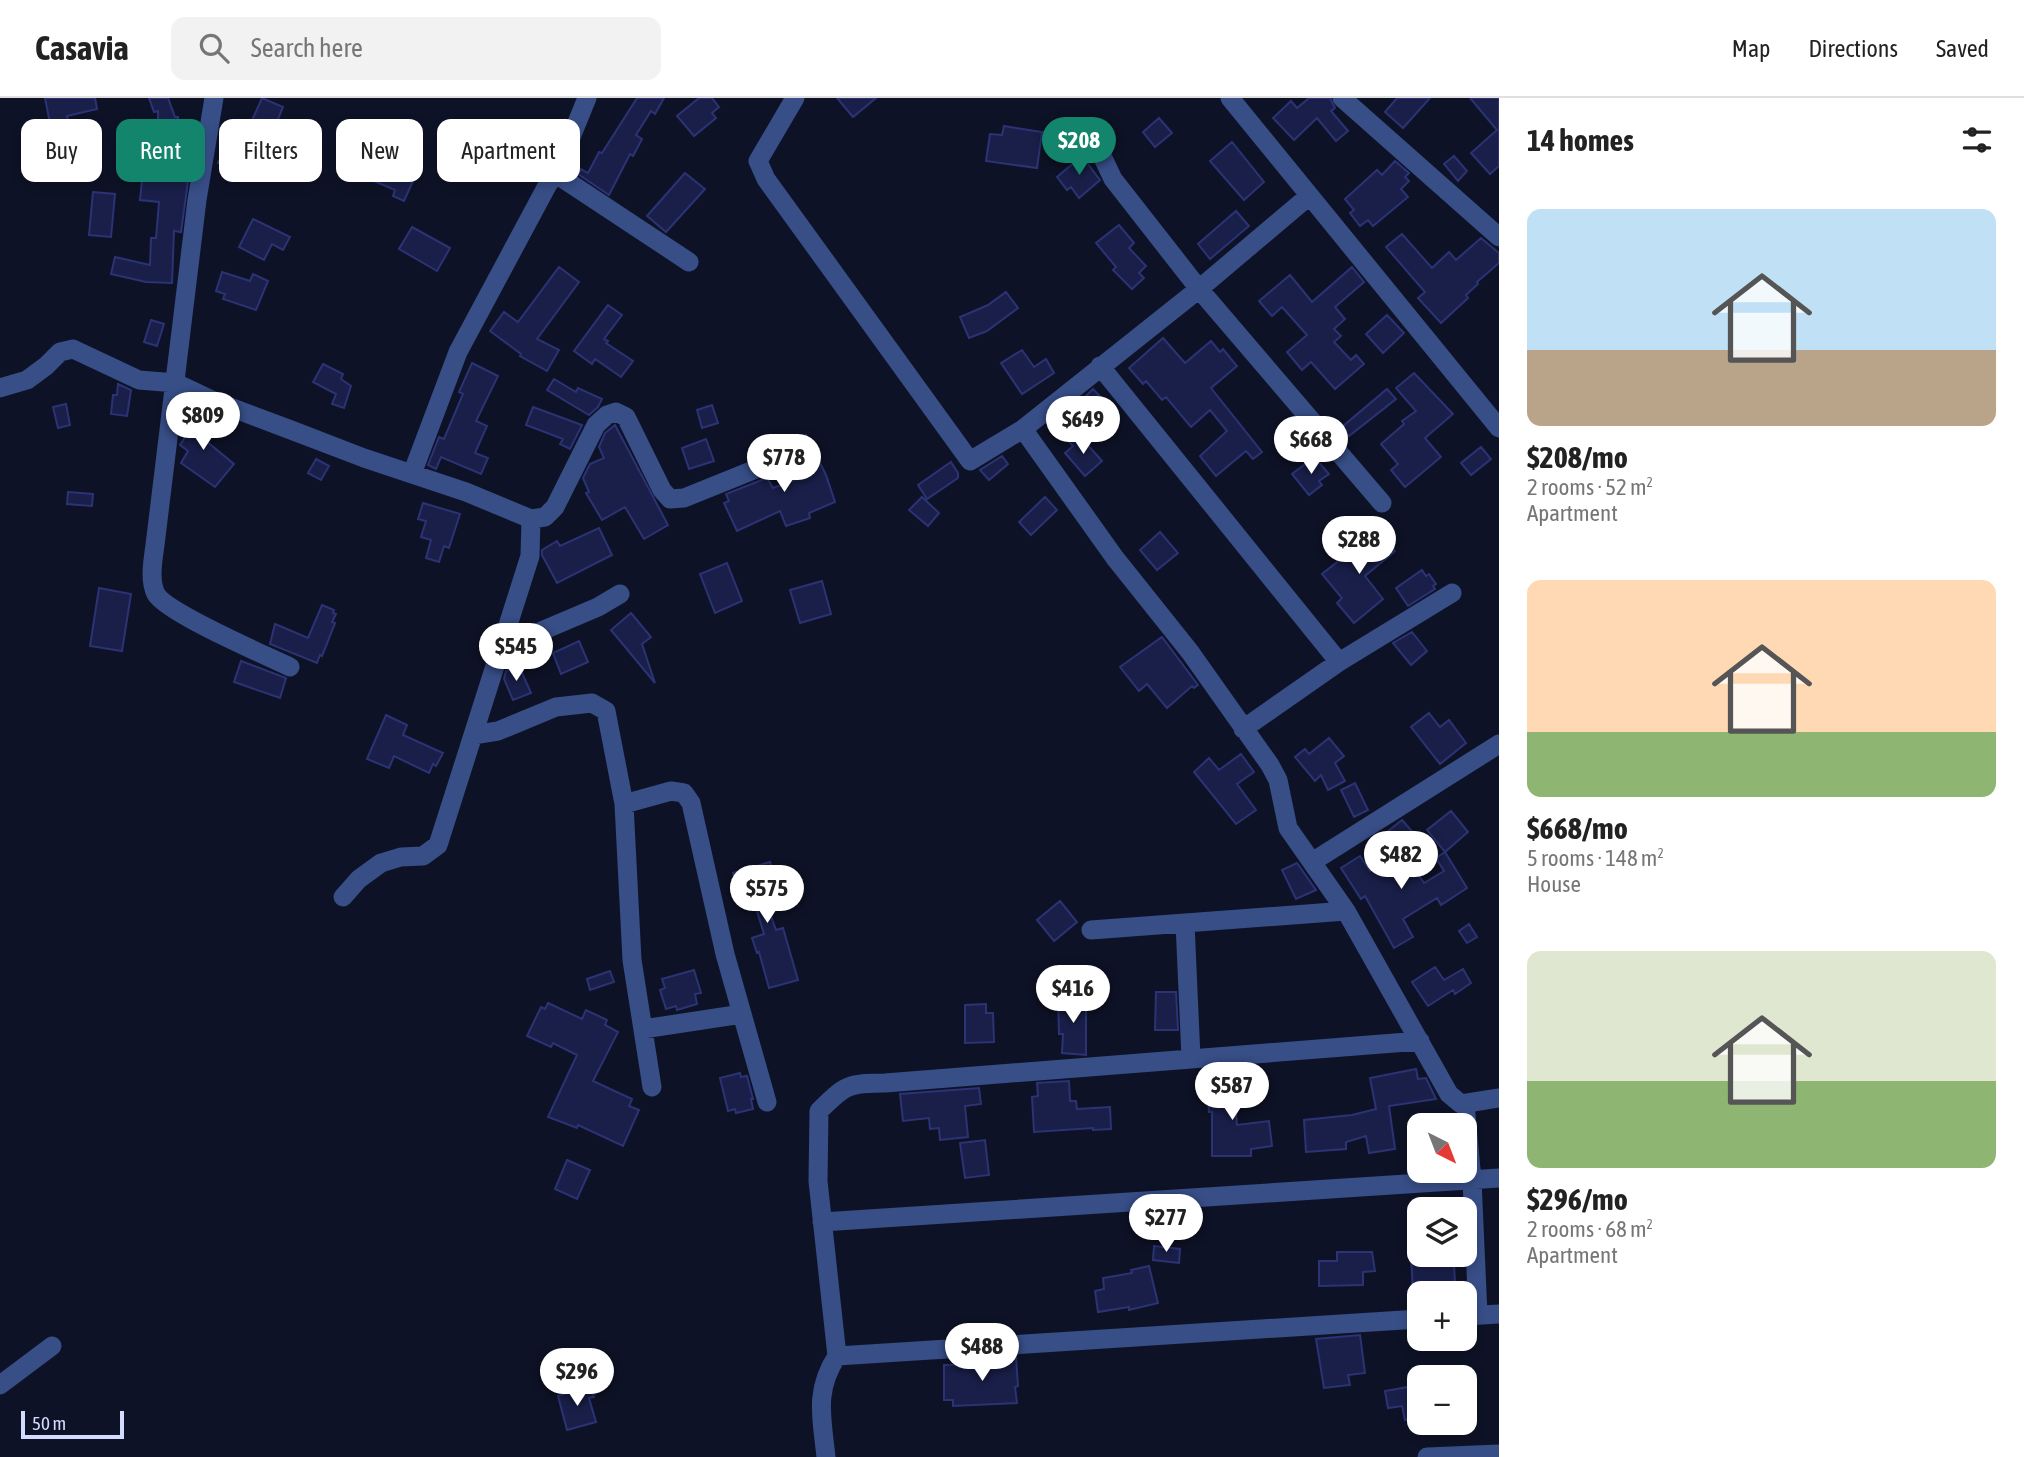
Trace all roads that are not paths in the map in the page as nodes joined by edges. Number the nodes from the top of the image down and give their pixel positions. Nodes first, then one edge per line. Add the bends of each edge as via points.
1 (214, 98) edge
2 (587, 98) edge
3 (795, 98) edge
4 (1230, 98) edge
5 (1342, 98) edge
6 (578, 119) edge
7 (1103, 158) dead end
8 (550, 182) edge
9 (568, 182) edge
10 (1309, 196) junction
11 (1499, 237) edge
12 (689, 262) dead end
13 (1199, 289) junction
14 (1100, 366) junction
15 (176, 383) junction
16 (0, 388) edge
17 (1499, 428) edge
18 (1023, 429) junction
19 (783, 458) dead end
20 (412, 474) junction
21 (1382, 503) dead end
22 (531, 519) junction
23 (1451, 593) dead end
24 (620, 594) dead end
25 (505, 635) junction
26 (1339, 662) junction
27 (290, 667) dead end
28 (1243, 729) junction
29 (473, 736) junction
30 (1499, 744) edge
31 (624, 804) junction
32 (1312, 862) junction
33 (343, 897) dead end
34 (1346, 911) junction
35 (1185, 923) junction
36 (1091, 930) dead end
37 (742, 1014) junction
38 (643, 1029) junction
39 (1420, 1041) junction
40 (1191, 1058) junction
41 (652, 1087) dead end
42 (1499, 1098) edge
43 (767, 1102) dead end
44 (1465, 1104) junction
45 (1466, 1113) edge
46 (1499, 1178) edge
47 (1477, 1180) edge
48 (1426, 1183) edge
49 (1472, 1183) edge
50 (822, 1222) junction
51 (1471, 1281) edge
52 (1499, 1314) edge
53 (1477, 1316) edge
54 (1407, 1320) edge
55 (52, 1346) dead end
56 (837, 1356) junction
57 (0, 1385) edge
58 (1499, 1454) edge
59 (826, 1457) edge
60 (1427, 1457) edge

1 - 15 street
2 - 6 street
3 - 18 street via 758,161 766,180 970,461
4 - 10 street
5 - 11 street
7 - 13 street via 1113,179
8 - 20 street via 458,352
9 - 12 street
10 - 13 street
10 - 17 street
13 - 14 street
13 - 21 street
14 - 18 street
14 - 26 street
15 - 16 street via 139,380 73,349 60,352 27,380
15 - 20 street
15 - 27 street via 155,545 155,592 163,603
18 - 28 street
19 - 22 street via 684,498 670,499 626,417 616,412 596,425 555,507 545,517
20 - 22 street
22 - 25 street via 530,555
23 - 26 street
24 - 25 street via 526,638
25 - 29 street
26 - 28 street
28 - 32 street via 1278,780 1287,826
29 - 31 street via 498,731 556,707 592,703 606,712
29 - 33 street via 438,845 423,856 381,863
30 - 32 street
31 - 37 street via 671,791 684,793 691,803
31 - 38 street via 632,960
32 - 34 street
34 - 35 street
34 - 39 street
35 - 36 street
35 - 40 street
37 - 38 street
37 - 43 street
38 - 41 street
39 - 40 street
39 - 44 street via 1449,1094
40 - 50 street via 854,1083 819,1111
42 - 44 street
44 - 45 street
46 - 47 street
48 - 50 street
49 - 51 street
50 - 56 street
52 - 53 street
54 - 56 street
55 - 57 street
56 - 59 street via 820,1395
58 - 60 street

